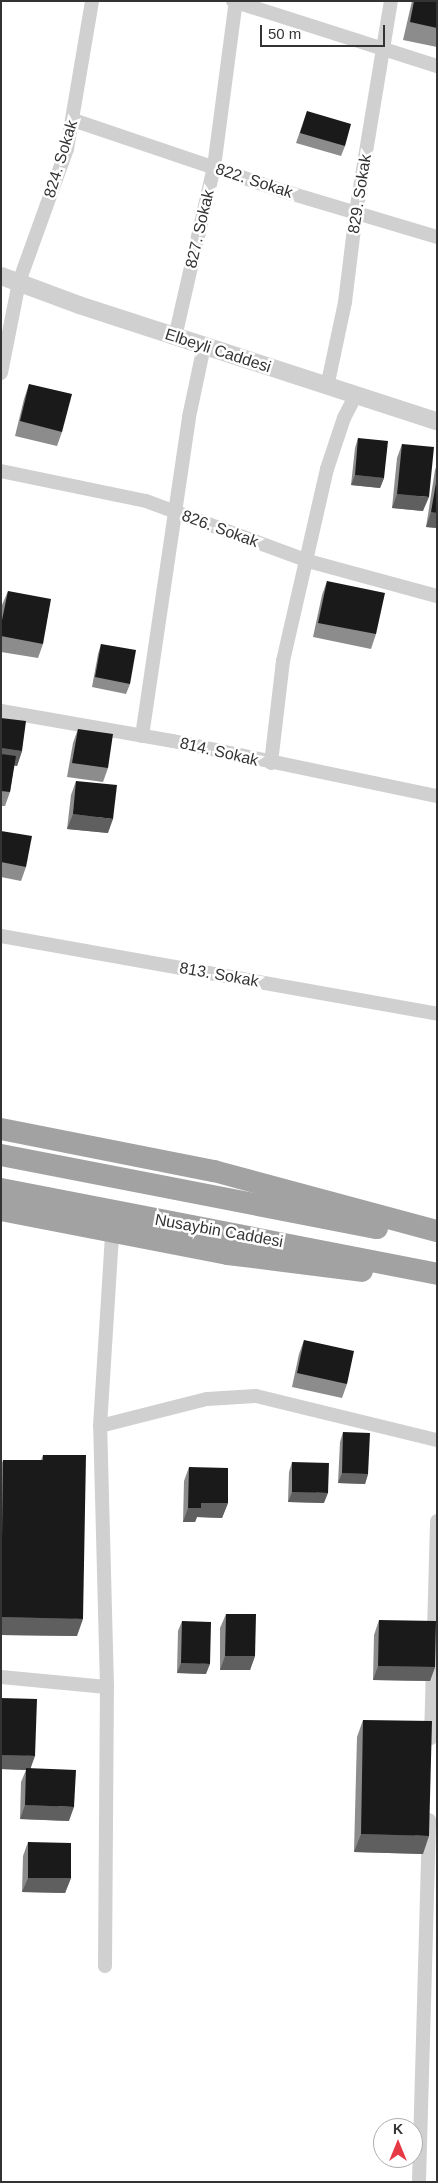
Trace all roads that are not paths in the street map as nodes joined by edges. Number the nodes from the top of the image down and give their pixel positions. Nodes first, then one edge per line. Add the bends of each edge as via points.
1 (92, 1) edge
2 (390, 1) edge
3 (235, 2) edge
4 (385, 50) junction
5 (437, 66) edge
6 (73, 120) junction
7 (214, 167) junction
8 (356, 212) junction
9 (437, 236) edge
10 (1, 276) edge
11 (19, 282) junction
12 (175, 337) junction
13 (204, 346) junction
14 (1, 373) edge
15 (327, 387) junction
16 (355, 396) junction
17 (437, 421) edge
18 (1, 471) edge
19 (177, 513) junction
20 (308, 561) junction
21 (437, 596) edge
22 (1, 711) edge
23 (142, 736) junction
24 (271, 763) junction
25 (437, 796) edge
26 (1, 936) edge
27 (437, 1014) edge
28 (1, 1129) edge
29 (1, 1155) edge
30 (1, 1189) edge
31 (1, 1210) edge
32 (437, 1231) edge
33 (112, 1233) junction
34 (437, 1240) edge
35 (437, 1274) edge
36 (437, 1278) edge
37 (100, 1426) junction
38 (437, 1440) edge
39 (437, 1521) edge
40 (1, 1677) edge
41 (108, 1687) junction
42 (431, 1748) edge
43 (429, 1807) edge
44 (106, 1966) dead end
45 (419, 2182) edge

1 - 6 street, 824. Sokak
2 - 4 street, 829. Sokak
3 - 4 street
3 - 7 street, 827. Sokak
4 - 5 street
4 - 8 street, 829. Sokak
6 - 7 street, 822. Sokak
6 - 11 street, 824. Sokak via 67,149
7 - 8 street, 822. Sokak
7 - 12 street, 827. Sokak
8 - 9 street, 822. Sokak
8 - 15 street, 829. Sokak via 345,302
10 - 11 street, Elbeyli Caddesi
11 - 12 street, Elbeyli Caddesi
11 - 14 street, 824. Sokak
12 - 13 street, Elbeyli Caddesi
13 - 15 street, Elbeyli Caddesi
13 - 19 street via 189,417
15 - 16 street, Elbeyli Caddesi
16 - 17 street, Elbeyli Caddesi
16 - 20 street via 344,418 328,469
18 - 19 street, 826. Sokak via 146,501
19 - 20 street, 826. Sokak
19 - 23 street
20 - 21 street, 826. Sokak
20 - 24 street via 284,661
22 - 23 street, 814. Sokak
23 - 24 street, 814. Sokak
24 - 25 street, 814. Sokak
26 - 27 street, 813. Sokak
28 - 32 highway via 214,1171
29 - 34 highway, Nusaybin Caddesi
30 - 35 highway, Nusaybin Caddesi
31 - 33 highway
33 - 36 highway via 326,1268
33 - 37 street
37 - 38 street via 206,1399 256,1396
37 - 41 street
39 - 42 street
40 - 41 street
41 - 44 street
43 - 45 street

